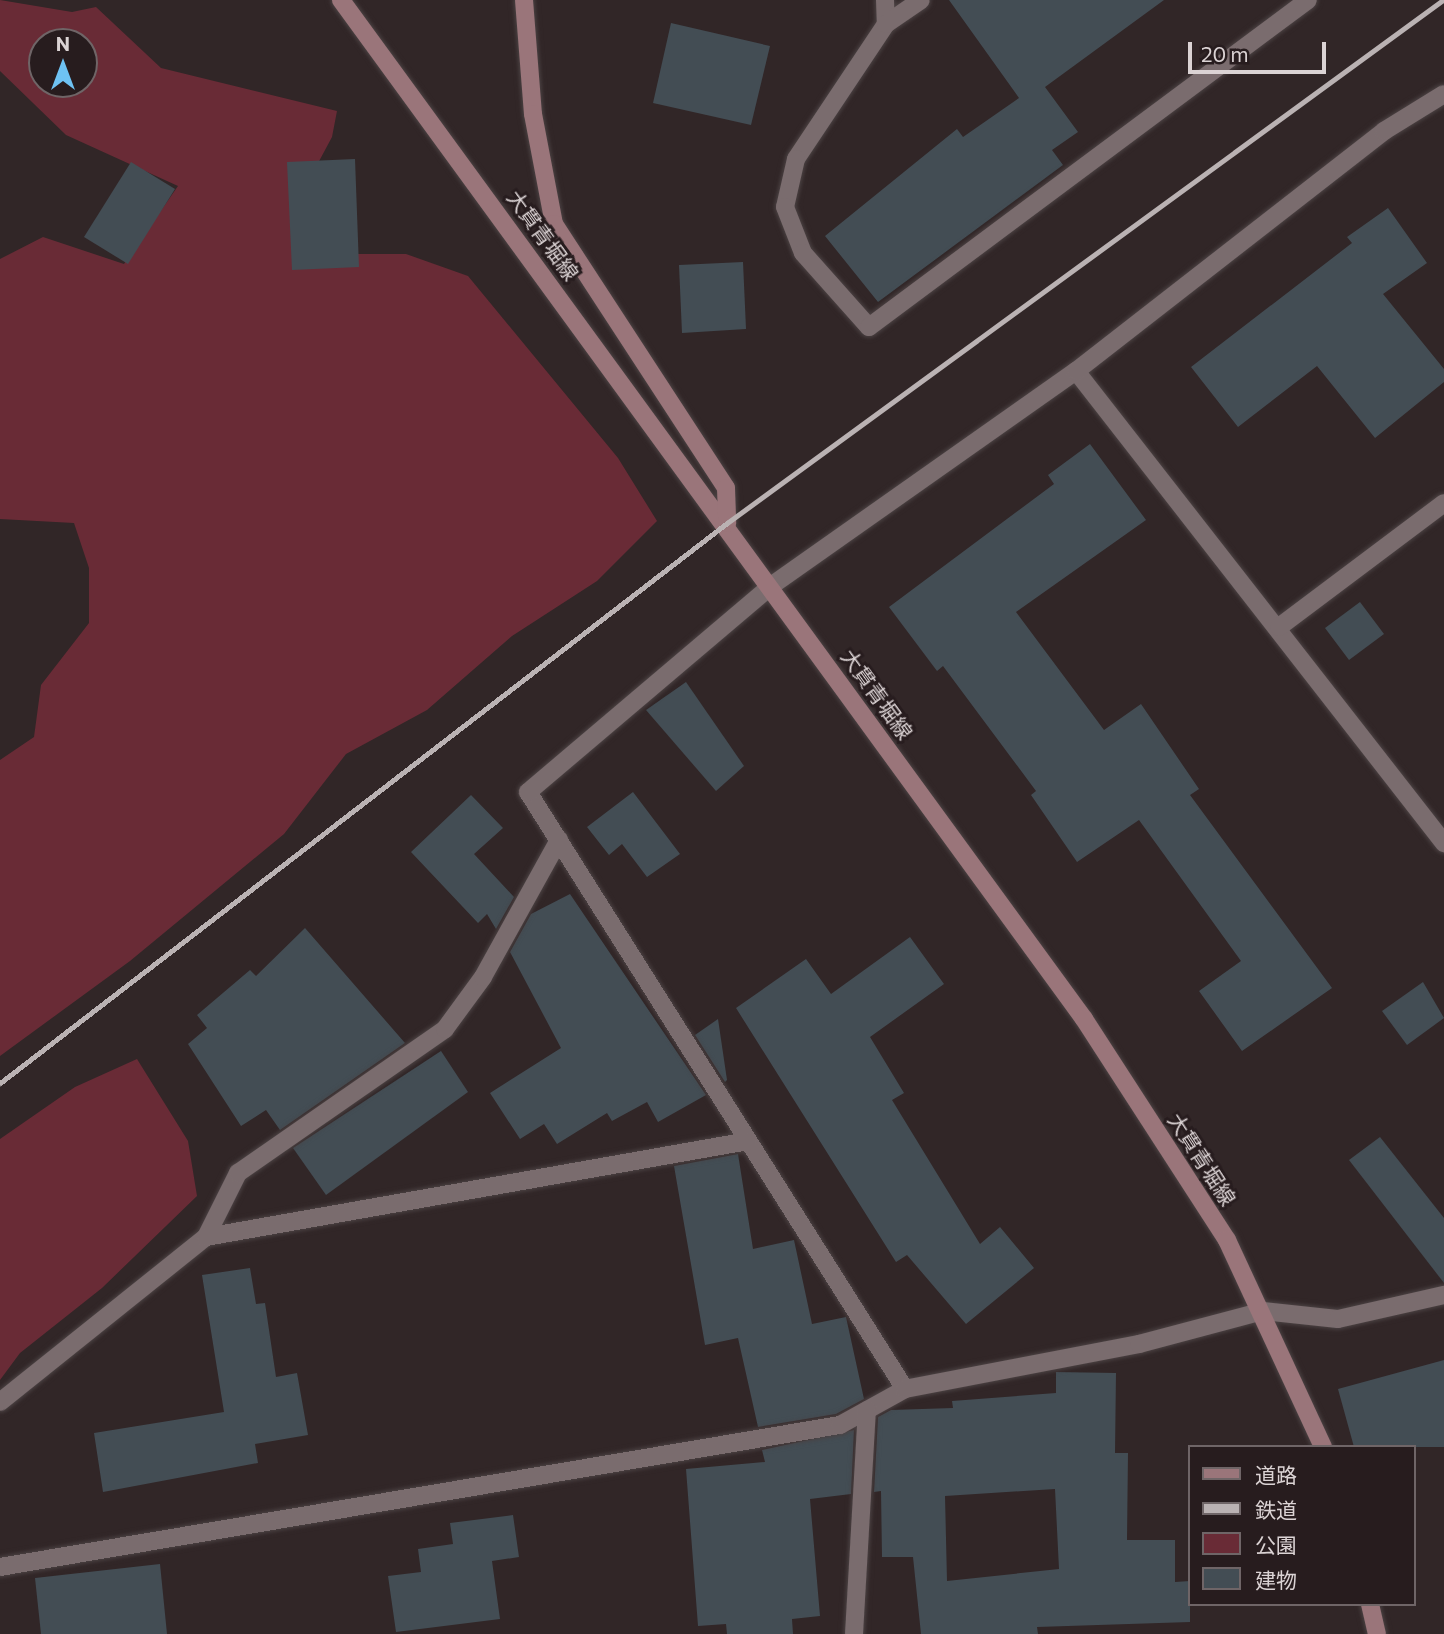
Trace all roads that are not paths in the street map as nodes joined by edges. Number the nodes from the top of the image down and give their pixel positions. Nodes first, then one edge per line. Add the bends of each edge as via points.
1 (341, 0) edge
2 (524, 0) edge
3 (885, 0) edge
4 (921, 0) edge
5 (1308, 0) edge
6 (886, 24) junction
7 (1444, 94) edge
8 (1076, 371) junction
9 (1444, 503) edge
10 (727, 523) junction
11 (771, 586) junction
12 (1279, 627) junction
13 (559, 841) junction
14 (1444, 843) edge
15 (748, 1141) junction
16 (206, 1237) junction
17 (1444, 1295) edge
18 (1263, 1311) junction
19 (905, 1389) junction
20 (0, 1402) edge
21 (867, 1410) junction
22 (1322, 1445) edge
23 (0, 1567) edge
24 (1370, 1606) edge
25 (854, 1634) edge
26 (1377, 1634) edge

1 - 10 main road, 大貫青堀線
2 - 10 main road via 533,114 554,225 726,488
3 - 6 street
4 - 6 street
5 - 6 street via 869,327 803,253 785,207 796,159
7 - 8 street via 1384,131
8 - 11 street
8 - 12 street
9 - 12 street
10 - 11 main road, 大貫青堀線
11 - 13 street via 528,792
11 - 18 main road, 大貫青堀線 via 1084,1019 1227,1240
12 - 14 street
13 - 15 street
13 - 16 street via 483,976 445,1029 238,1173
15 - 16 street
15 - 19 street
16 - 20 street
17 - 18 street via 1338,1319
18 - 19 street via 1139,1344
18 - 22 main road, 大貫青堀線
19 - 21 street
21 - 23 street via 840,1425
21 - 25 street
24 - 26 main road

